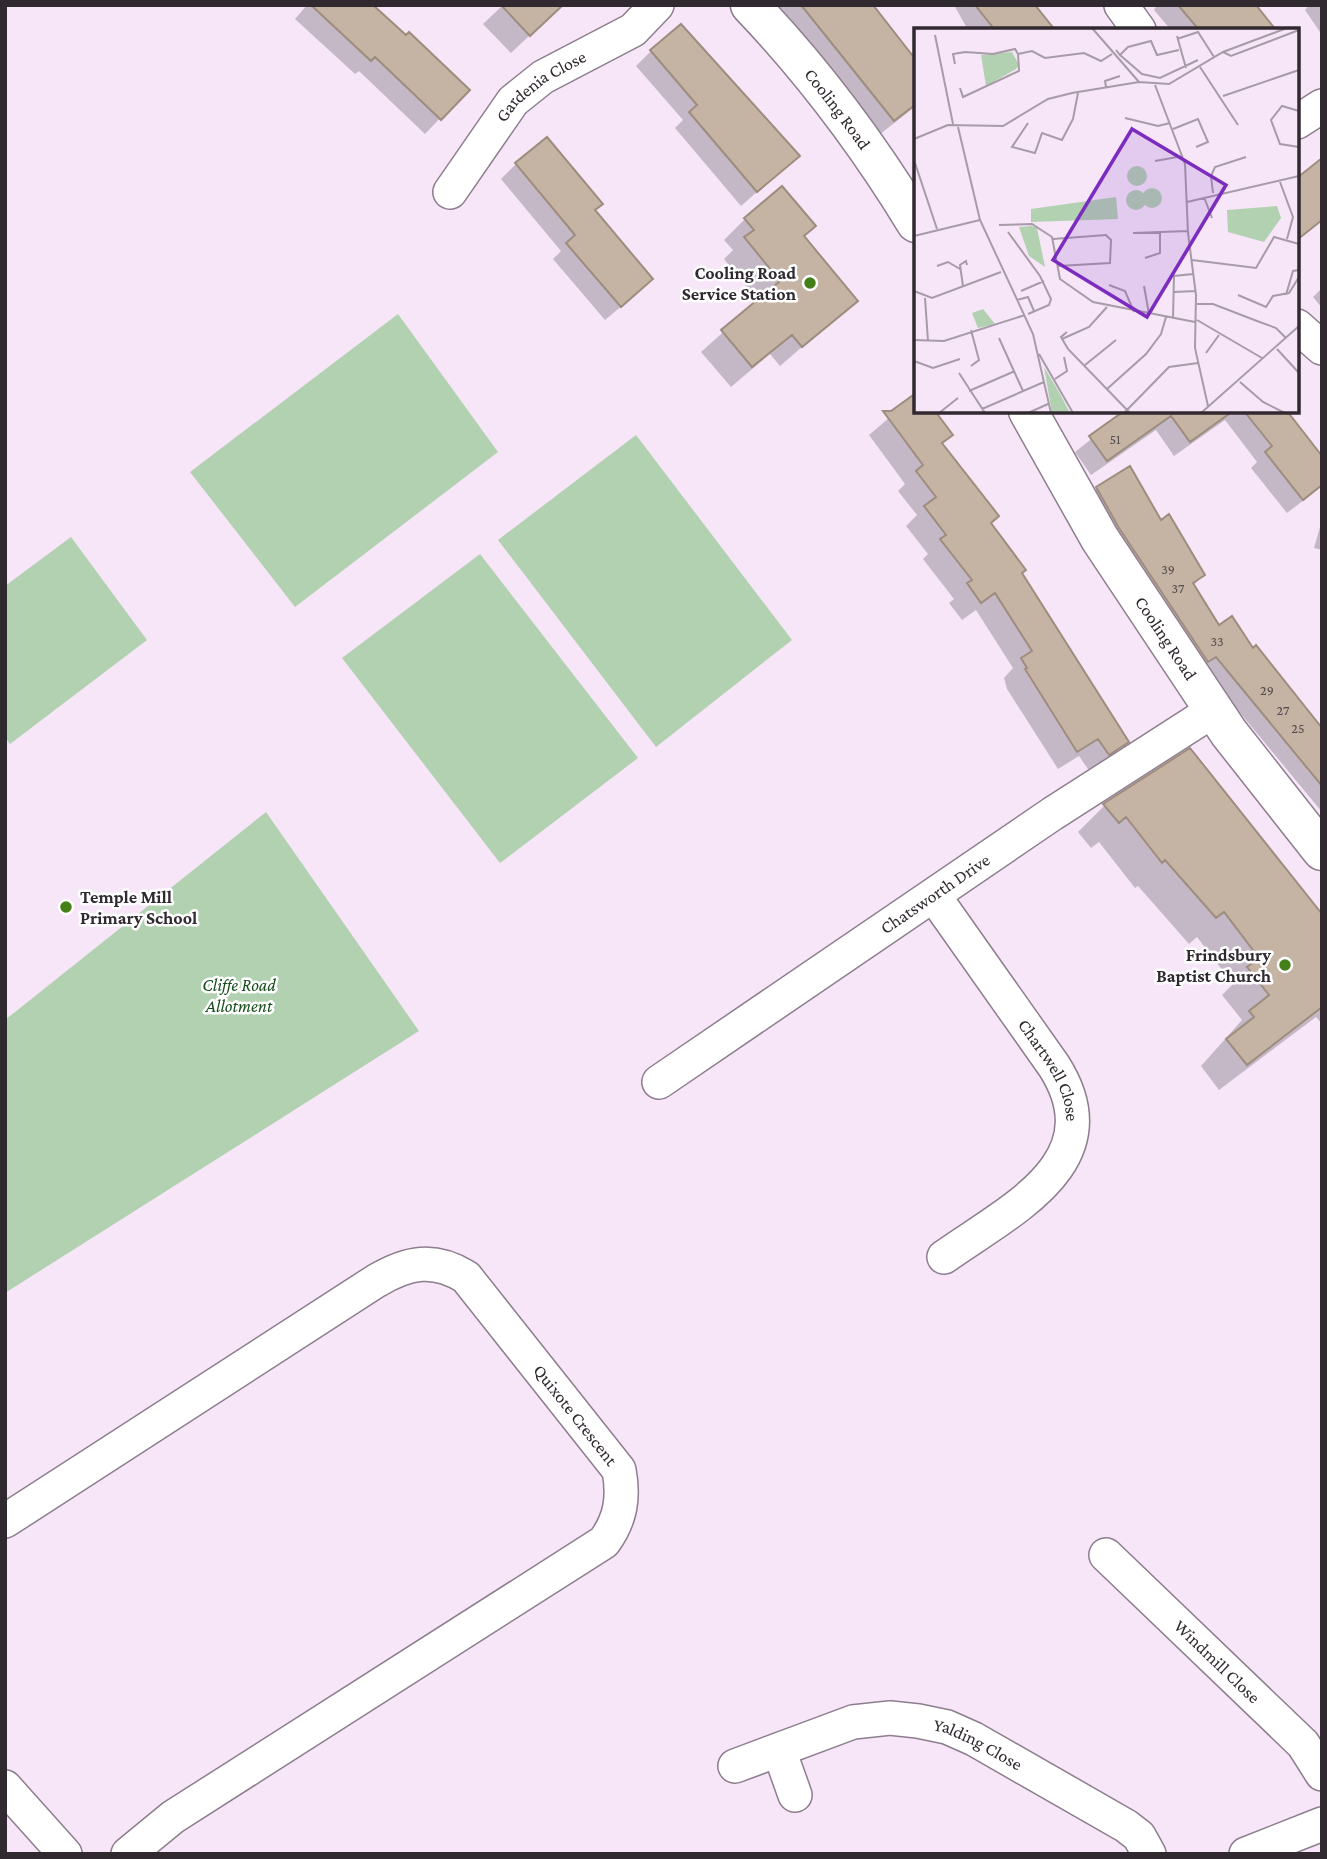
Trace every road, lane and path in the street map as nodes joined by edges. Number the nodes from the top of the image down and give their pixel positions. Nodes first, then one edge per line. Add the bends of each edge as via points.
1 (657, 5) edge
2 (750, 5) edge
3 (1121, 5) edge
4 (1138, 28) edge
5 (1322, 106) edge
6 (1299, 121) edge
7 (450, 192) dead end
8 (914, 220) edge
9 (1299, 328) edge
10 (1322, 348) edge
11 (1033, 413) edge
12 (1214, 710) junction
13 (1322, 851) edge
14 (934, 896) junction
15 (659, 1082) dead end
16 (944, 1257) dead end
17 (5, 1521) edge
18 (1106, 1555) dead end
19 (779, 1749) junction
20 (735, 1766) dead end
21 (1322, 1774) edge
22 (5, 1787) edge
23 (795, 1795) dead end
24 (1322, 1824) edge
25 (65, 1854) edge
26 (128, 1854) edge
27 (1149, 1854) edge
28 (1247, 1854) edge

1 - 7 street, Gardenia Close via 633,30 552,72 513,101
2 - 8 main road, Cooling Road via 851,128
3 - 4 street
5 - 6 street
9 - 10 street
11 - 12 main road, Cooling Road via 1100,539
12 - 13 main road, Cooling Road
12 - 14 street, Chatsworth Drive
14 - 15 street, Chatsworth Drive
14 - 16 street, Chartwell Close via 1054,1066 1067,1089 1073,1114 1068,1149 1048,1181
17 - 26 street, Quixote Crescent via 376,1281 421,1262 453,1268 466,1277 619,1470 622,1503 604,1542 173,1817
18 - 21 street, Windmill Close via 1303,1744
19 - 20 street, Yalding Close
19 - 23 street
19 - 27 street, Yalding Close via 869,1720 911,1720 947,1727 1132,1829
22 - 25 street
24 - 28 street

